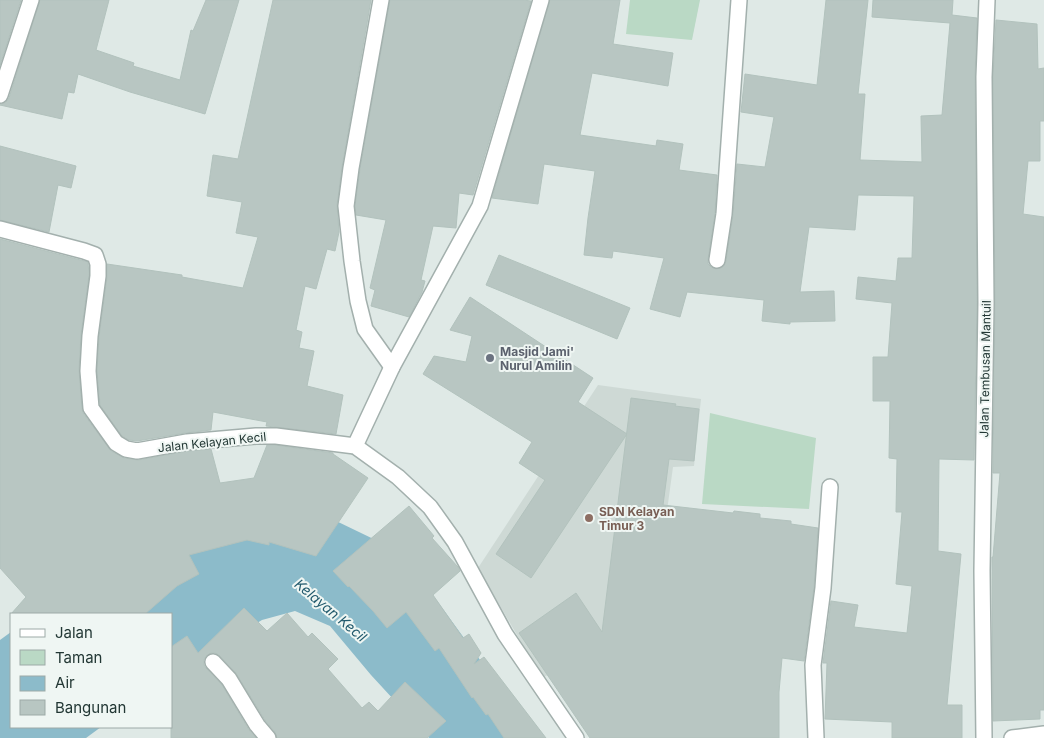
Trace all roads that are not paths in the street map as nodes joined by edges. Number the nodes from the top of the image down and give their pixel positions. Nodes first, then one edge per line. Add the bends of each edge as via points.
1 (31, 0) edge
2 (380, 0) edge
3 (541, 0) edge
4 (739, 0) edge
5 (987, 0) edge
6 (0, 95) edge
7 (0, 229) edge
8 (717, 260) dead end
9 (392, 367) junction
10 (355, 446) junction
11 (830, 487) dead end
12 (213, 662) dead end
13 (1044, 734) edge
14 (268, 738) edge
15 (576, 738) edge
16 (816, 738) edge
17 (984, 738) edge
18 (1012, 738) edge

1 - 6 street
2 - 9 street via 346,206 356,293 365,329
3 - 9 street via 480,206
4 - 8 street via 724,214
5 - 17 street, Jalan Tembusan Mantuil via 984,77
7 - 10 street, Jalan Kelayan Kecil via 95,255 98,276 88,370 91,408 116,443 137,451 187,442 276,436
9 - 10 street
10 - 15 street, Jalan Kelayan Kecil via 398,476 430,507 455,542 505,634
11 - 16 street via 823,588 813,665
12 - 14 street via 229,679
13 - 18 street

